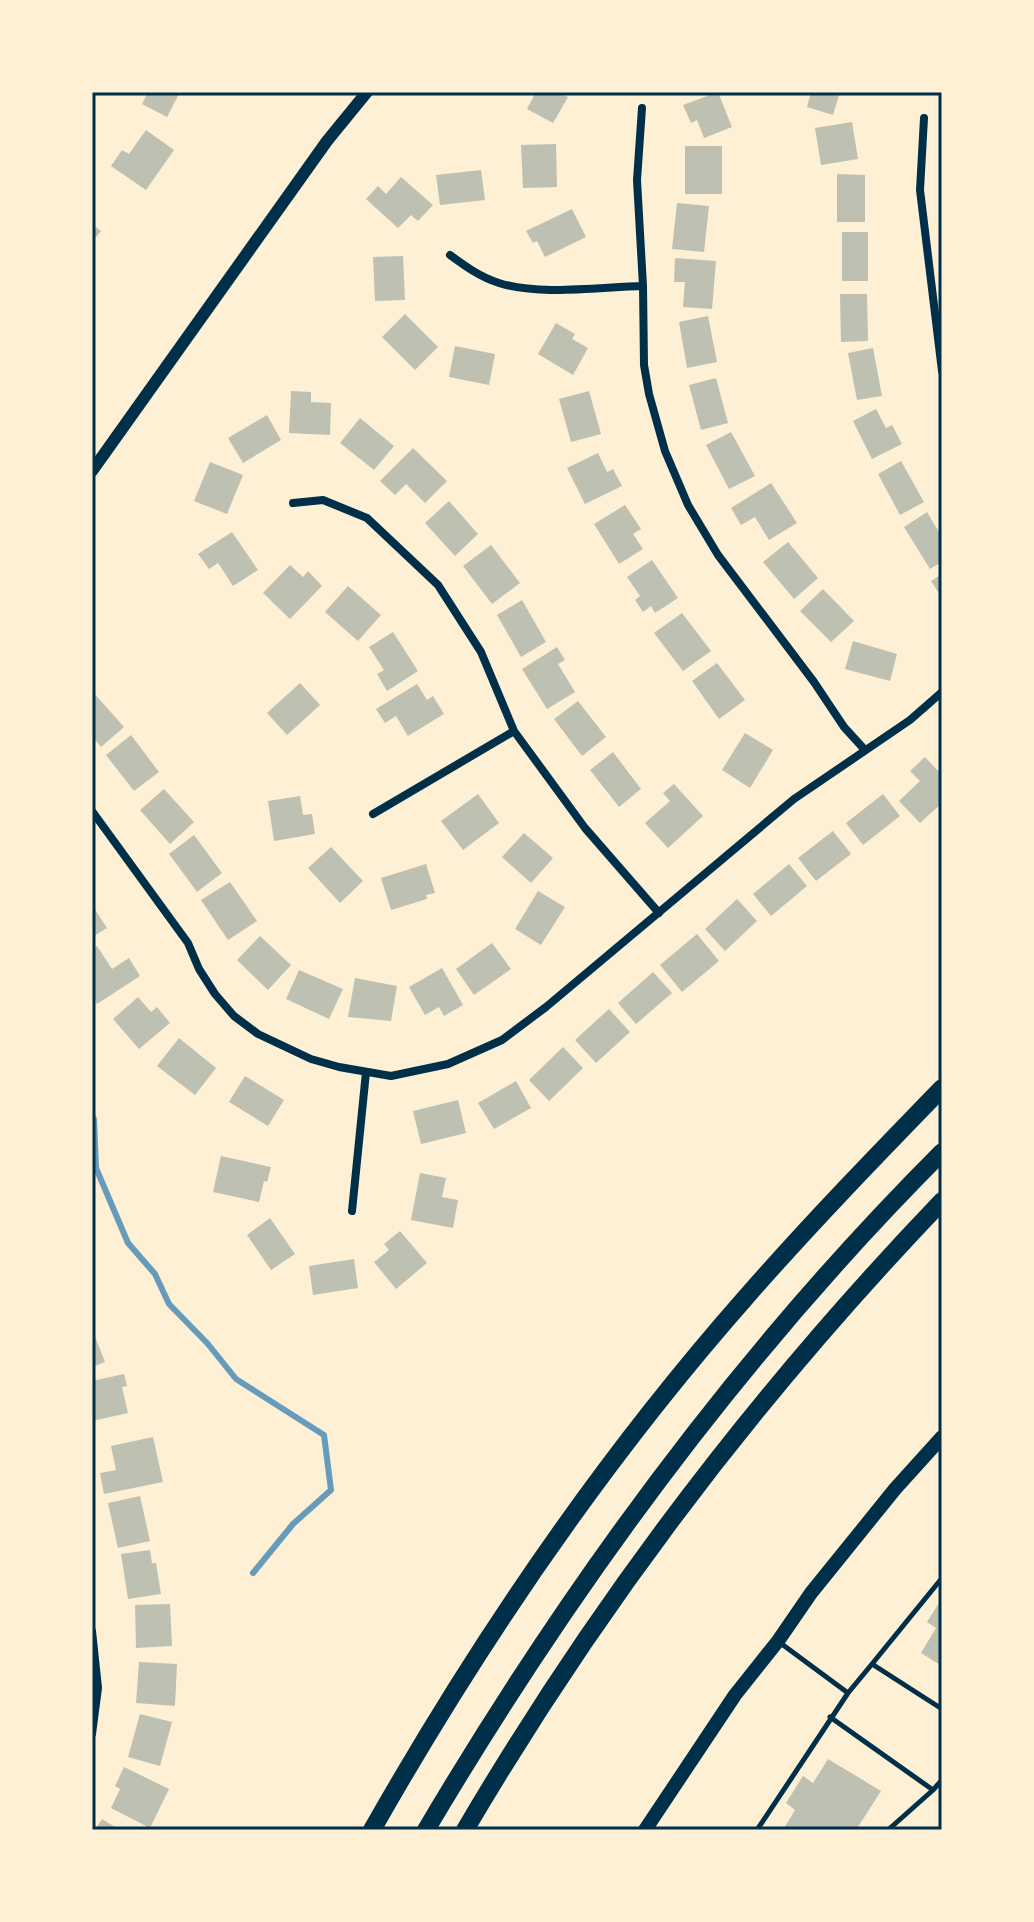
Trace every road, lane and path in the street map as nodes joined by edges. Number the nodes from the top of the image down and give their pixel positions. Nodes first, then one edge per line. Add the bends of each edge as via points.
1 (367, 92) edge
2 (642, 108) dead end
3 (924, 118) dead end
4 (450, 255) dead end
5 (643, 286) junction
6 (942, 371) edge
7 (92, 471) edge
8 (293, 503) dead end
9 (942, 692) edge
10 (514, 731) junction
11 (865, 750) junction
12 (92, 811) edge
13 (373, 814) dead end
14 (659, 913) junction
15 (366, 1072) junction
16 (942, 1088) edge
17 (942, 1152) edge
18 (942, 1201) edge
19 (352, 1211) dead end
20 (941, 1441) edge
21 (942, 1578) edge
22 (92, 1631) edge
23 (778, 1641) junction
24 (872, 1664) junction
25 (848, 1693) junction
26 (942, 1709) edge
27 (830, 1717) junction
28 (92, 1734) edge
29 (942, 1780) edge
30 (933, 1790) junction
31 (372, 1830) edge
32 (426, 1830) edge
33 (465, 1830) edge
34 (645, 1830) edge
35 (757, 1830) edge
36 (888, 1830) edge

1 - 7 street
2 - 5 street via 637,180
3 - 6 street via 920,190
4 - 5 street via 501,283 544,288
5 - 11 street via 649,394 688,505 718,555
8 - 10 street via 323,500 367,518 438,585 481,652
9 - 11 street
10 - 13 street
10 - 14 street via 585,828
11 - 14 street via 794,799
12 - 15 street via 234,1016 284,1048
14 - 15 street via 502,1040 420,1072
15 - 19 street
16 - 31 highway via 745,1298 605,1474 487,1642
17 - 32 highway via 755,1357 675,1455 535,1653
18 - 33 highway via 809,1345 718,1456 623,1584
20 - 23 main road via 850,1543
21 - 24 lane
22 - 28 street via 98,1688
23 - 25 lane
23 - 34 main road via 735,1695
24 - 25 lane
24 - 26 lane
25 - 27 lane
27 - 30 lane
27 - 35 lane
29 - 30 lane
30 - 36 lane

